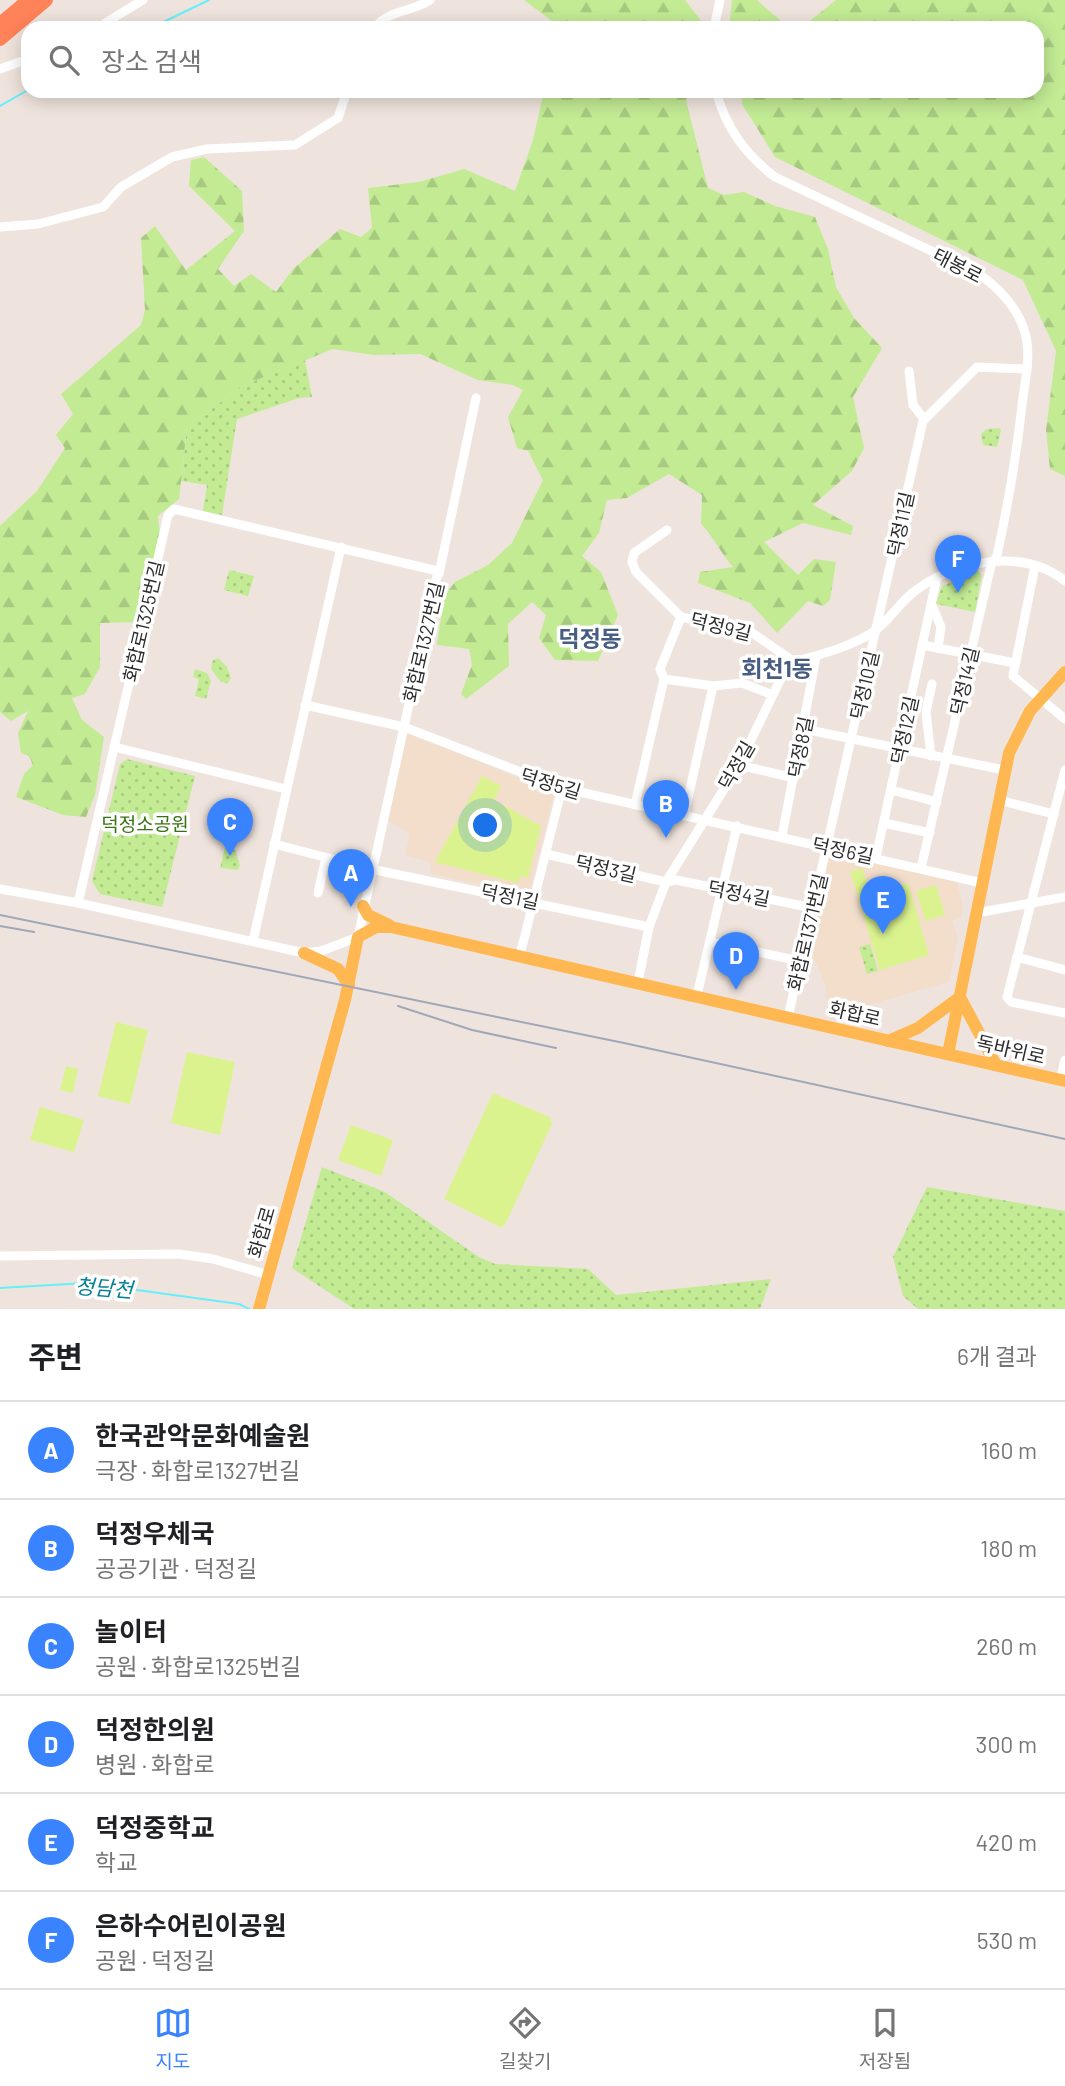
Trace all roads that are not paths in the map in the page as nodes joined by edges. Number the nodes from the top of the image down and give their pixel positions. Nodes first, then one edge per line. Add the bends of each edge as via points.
1 (29, 0) edge
2 (46, 0) edge
3 (143, 0) edge
4 (430, 0) edge
5 (720, 0) edge
6 (21, 21) edge
7 (21, 21) edge
8 (108, 21) edge
9 (380, 21) edge
10 (716, 21) edge
11 (0, 24) edge
12 (0, 39) edge
13 (21, 62) edge
14 (0, 69) edge
15 (345, 98) edge
16 (719, 98) edge
17 (0, 227) edge
18 (1027, 369) junction
19 (909, 371) dead end
20 (476, 398) dead end
21 (924, 419) junction
22 (667, 530) dead end
23 (1000, 541) junction
24 (341, 547) junction
25 (990, 561) junction
26 (1013, 562) junction
27 (1035, 566) junction
28 (439, 574) junction
29 (937, 577) junction
30 (1065, 581) edge
31 (883, 601) junction
32 (931, 603) junction
33 (898, 606) junction
34 (681, 617) junction
35 (877, 630) junction
36 (922, 645) junction
37 (938, 648) junction
38 (971, 654) junction
39 (816, 657) junction
40 (793, 661) junction
41 (1015, 663) junction
42 (1065, 671) edge
43 (664, 678) junction
44 (932, 684) dead end
45 (713, 687) junction
46 (773, 695) junction
47 (1040, 697) junction
48 (305, 705) junction
49 (1065, 719) edge
50 (404, 727) junction
51 (804, 729) junction
52 (852, 740) junction
53 (114, 747) junction
54 (900, 750) junction
55 (930, 756) junction
56 (947, 760) junction
57 (739, 765) junction
58 (1004, 770) junction
59 (1065, 770) edge
60 (794, 778) junction
61 (562, 788) junction
62 (286, 789) junction
63 (891, 790) junction
64 (998, 800) junction
65 (937, 802) junction
66 (635, 805) junction
67 (1054, 814) junction
68 (684, 816) junction
69 (704, 818) junction
70 (884, 823) junction
71 (737, 826) junction
72 (930, 833) junction
73 (782, 836) junction
74 (274, 845) junction
75 (827, 846) junction
76 (546, 854) junction
77 (876, 857) junction
78 (326, 858) junction
79 (921, 868) junction
80 (371, 869) junction
81 (666, 882) junction
82 (982, 883) junction
83 (0, 889) edge
84 (722, 890) junction
85 (318, 894) dead end
86 (1065, 897) edge
87 (534, 901) junction
88 (78, 903) junction
89 (1031, 903) junction
90 (813, 908) junction
91 (362, 910) junction
92 (976, 913) junction
93 (649, 927) junction
94 (396, 928) junction
95 (358, 937) junction
96 (253, 941) junction
97 (710, 942) junction
98 (304, 953) junction
99 (520, 954) junction
100 (1017, 957) junction
101 (800, 961) junction
102 (1065, 970) edge
103 (350, 980) junction
104 (638, 982) junction
105 (697, 995) junction
106 (960, 996) junction
107 (1065, 1013) edge
108 (788, 1017) junction
109 (888, 1041) junction
110 (948, 1054) junction
111 (1065, 1060) edge
112 (996, 1065) junction
113 (1063, 1081) edge
114 (0, 1256) edge
115 (269, 1275) junction
116 (259, 1309) edge

1 - 11 highway
2 - 7 highway
3 - 8 street
4 - 9 street
5 - 10 street
6 - 12 highway
13 - 14 street
15 - 17 street via 338,118 295,145 207,149 172,157 121,187 103,207 38,224
16 - 18 street, 태봉로 via 730,130 775,177 993,284 1021,323 1028,348
18 - 21 street via 976,367
18 - 23 street, 태봉로 via 1014,476
19 - 21 street via 913,405
20 - 28 street
21 - 31 street, 덕정11길
22 - 34 street, 덕정9길 via 636,552 632,562 636,572
23 - 25 street, 태봉로
23 - 26 street via 1003,553
24 - 28 street, 화합로1327번길
24 - 48 street
24 - 53 street, 화합로1325번길 via 171,510
25 - 26 street
25 - 29 street
25 - 38 street, 덕정14길
26 - 27 street
27 - 30 street
27 - 41 street
28 - 50 street, 화합로1327번길
29 - 32 street, 덕정12길
29 - 33 street
31 - 33 street
31 - 35 street, 덕정11길
32 - 36 street, 덕정12길
32 - 37 street, 덕정12길 via 941,627
33 - 35 street
34 - 40 street, 덕정9길 via 756,634
34 - 43 street via 660,669
35 - 39 street
35 - 52 street, 덕정10길
36 - 37 street
36 - 54 street, 덕정12길
37 - 38 street
38 - 41 street
38 - 56 street, 덕정14길
39 - 40 street
39 - 51 street, 덕정8길
40 - 46 street, 덕정길
41 - 47 street via 1014,677
42 - 47 main road
43 - 45 street
43 - 66 street
44 - 55 street, 덕정12길 via 926,712
45 - 46 street via 740,683
45 - 68 street
46 - 57 street, 덕정길
47 - 49 street
47 - 58 main road via 1015,737
48 - 50 street, 화합로1327번길
48 - 62 street
50 - 61 street, 덕정5길
50 - 80 street, 화합로1327번길
51 - 52 street, 덕정10길
51 - 60 street, 덕정8길
52 - 54 street, 덕정10길
52 - 75 street, 덕정10길
53 - 62 street
53 - 88 street, 화합로1325번길
54 - 55 street, 덕정10길
54 - 63 street, 덕정12길
55 - 56 street, 덕정10길
56 - 58 street, 덕정10길
56 - 65 street, 덕정14길
57 - 60 street
57 - 69 street, 덕정길
58 - 64 main road
59 - 67 street
60 - 73 street, 덕정8길
61 - 66 street, 덕정5길
61 - 76 street
62 - 74 street
63 - 65 street
63 - 70 street, 덕정12길
64 - 67 street
64 - 82 main road
65 - 72 street, 덕정14길
66 - 68 street, 덕정5길
67 - 89 street
68 - 69 street, 덕정5길
69 - 71 street, 덕정6길
69 - 81 street, 덕정길
70 - 72 street
70 - 77 street, 덕정12길
71 - 73 street, 덕정6길
71 - 84 street
72 - 79 street, 덕정14길
73 - 75 street, 덕정6길
74 - 78 street
74 - 96 street
75 - 77 street, 덕정6길
75 - 90 street, 화합로1371번길
76 - 81 street, 덕정3길
76 - 87 street
77 - 79 street, 덕정6길
78 - 80 street
78 - 85 street
79 - 82 street, 덕정6길
80 - 87 street, 덕정1길
80 - 91 street, 화합로1327번길
81 - 84 street, 덕정4길
81 - 93 street, 덕정길
82 - 92 main road
83 - 88 street
84 - 90 street, 덕정4길
84 - 97 street
86 - 89 street
87 - 93 street, 덕정1길
87 - 99 street
88 - 96 street
89 - 92 street
89 - 100 street
90 - 101 street, 화합로1371번길
91 - 94 main road
91 - 95 street, 화합로
92 - 106 main road
93 - 104 street, 덕정길
94 - 95 main road, 화합로 via 376,927
94 - 99 main road, 화합로
95 - 98 street
95 - 103 main road, 화합로
96 - 98 street
97 - 101 street
97 - 105 street
98 - 103 main road
99 - 104 main road, 화합로
100 - 102 street
100 - 107 street via 1008,1001
101 - 108 street, 화합로1371번길
103 - 115 main road, 화합로
104 - 105 main road, 화합로
105 - 108 main road, 화합로
106 - 109 main road via 918,1028
106 - 110 main road
106 - 112 main road
108 - 109 main road, 화합로
109 - 110 main road, 화합로
110 - 112 main road, 독바위로
111 - 113 street
112 - 113 main road, 독바위로
114 - 115 street, 화합로 via 179,1254
115 - 116 main road

